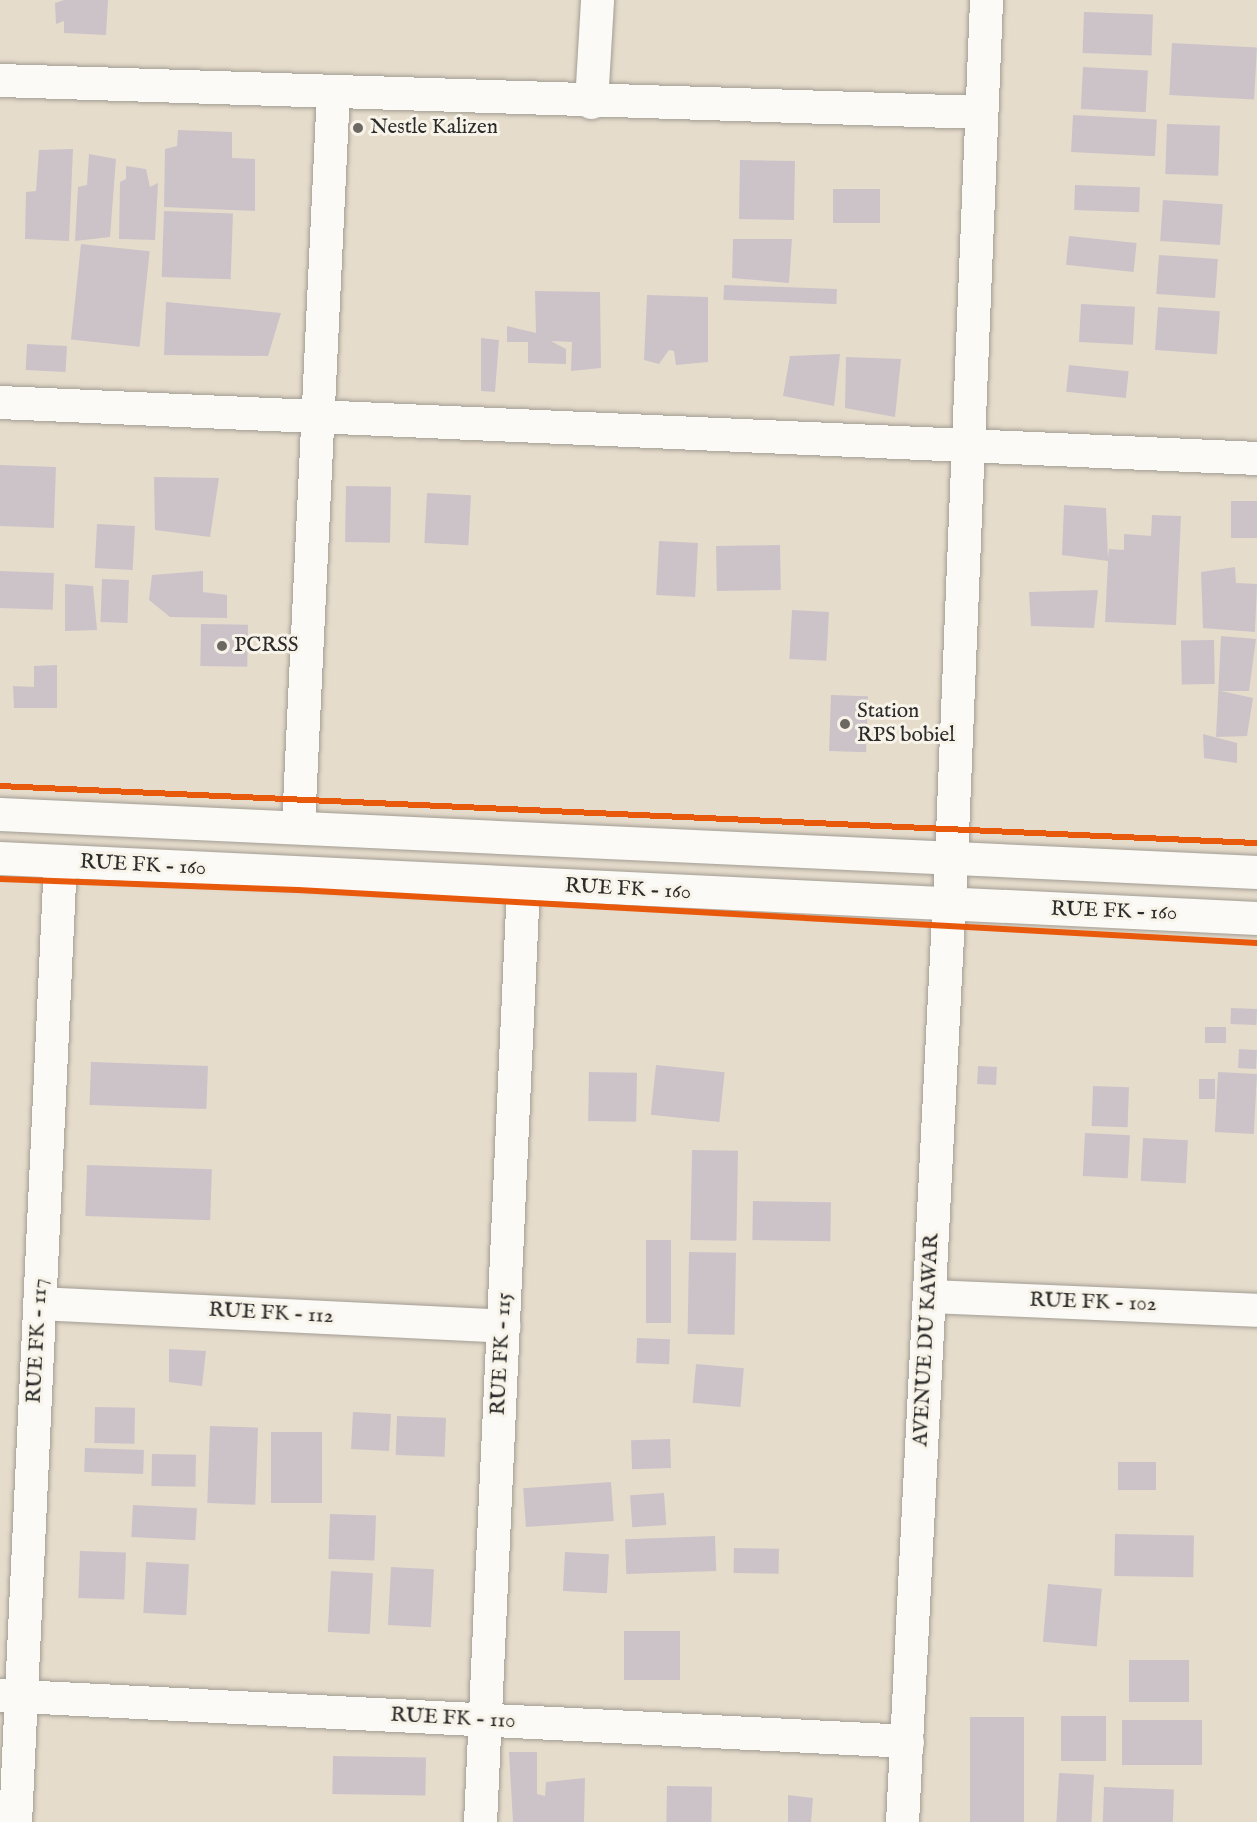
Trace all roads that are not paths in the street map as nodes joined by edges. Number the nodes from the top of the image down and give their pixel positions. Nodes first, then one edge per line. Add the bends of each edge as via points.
1 (597, 0) edge
2 (986, 0) edge
3 (0, 80) edge
4 (333, 91) junction
5 (591, 102) junction
6 (981, 112) junction
7 (0, 402) edge
8 (317, 416) junction
9 (968, 445) junction
10 (1257, 458) edge
11 (0, 814) edge
12 (298, 825) junction
13 (0, 858) edge
14 (951, 858) junction
15 (60, 861) junction
16 (1257, 872) edge
17 (523, 885) junction
18 (949, 905) junction
19 (1257, 918) edge
20 (929, 1296) junction
21 (39, 1303) junction
22 (1257, 1310) edge
23 (503, 1326) junction
24 (10, 1696) edge
25 (484, 1720) junction
26 (906, 1741) junction
27 (15, 1822) edge
28 (480, 1822) edge
29 (903, 1822) edge

1 - 5 street
2 - 6 street, AVENUE DU KAWAR
3 - 4 street
4 - 5 street
4 - 8 street
5 - 6 street
6 - 9 street, AVENUE DU KAWAR
7 - 8 street
8 - 9 street
8 - 12 street
9 - 10 street
9 - 14 street, AVENUE DU KAWAR
11 - 12 street
12 - 14 street
13 - 15 street, RUE FK - 160
14 - 16 street
14 - 18 street, AVENUE DU KAWAR
15 - 17 street, RUE FK - 160
15 - 21 street, RUE FK - 117
17 - 18 street, RUE FK - 160
17 - 23 street, RUE FK - 115
18 - 19 street, RUE FK - 160
18 - 20 street, AVENUE DU KAWAR
20 - 22 street, RUE FK - 102
20 - 26 street, AVENUE DU KAWAR
21 - 23 street, RUE FK - 112
21 - 24 street, RUE FK - 117
23 - 25 street, RUE FK - 115
24 - 25 street, RUE FK - 110
24 - 27 street, RUE FK - 117
25 - 26 street, RUE FK - 110
25 - 28 street, RUE FK - 115
26 - 29 street, AVENUE DU KAWAR

